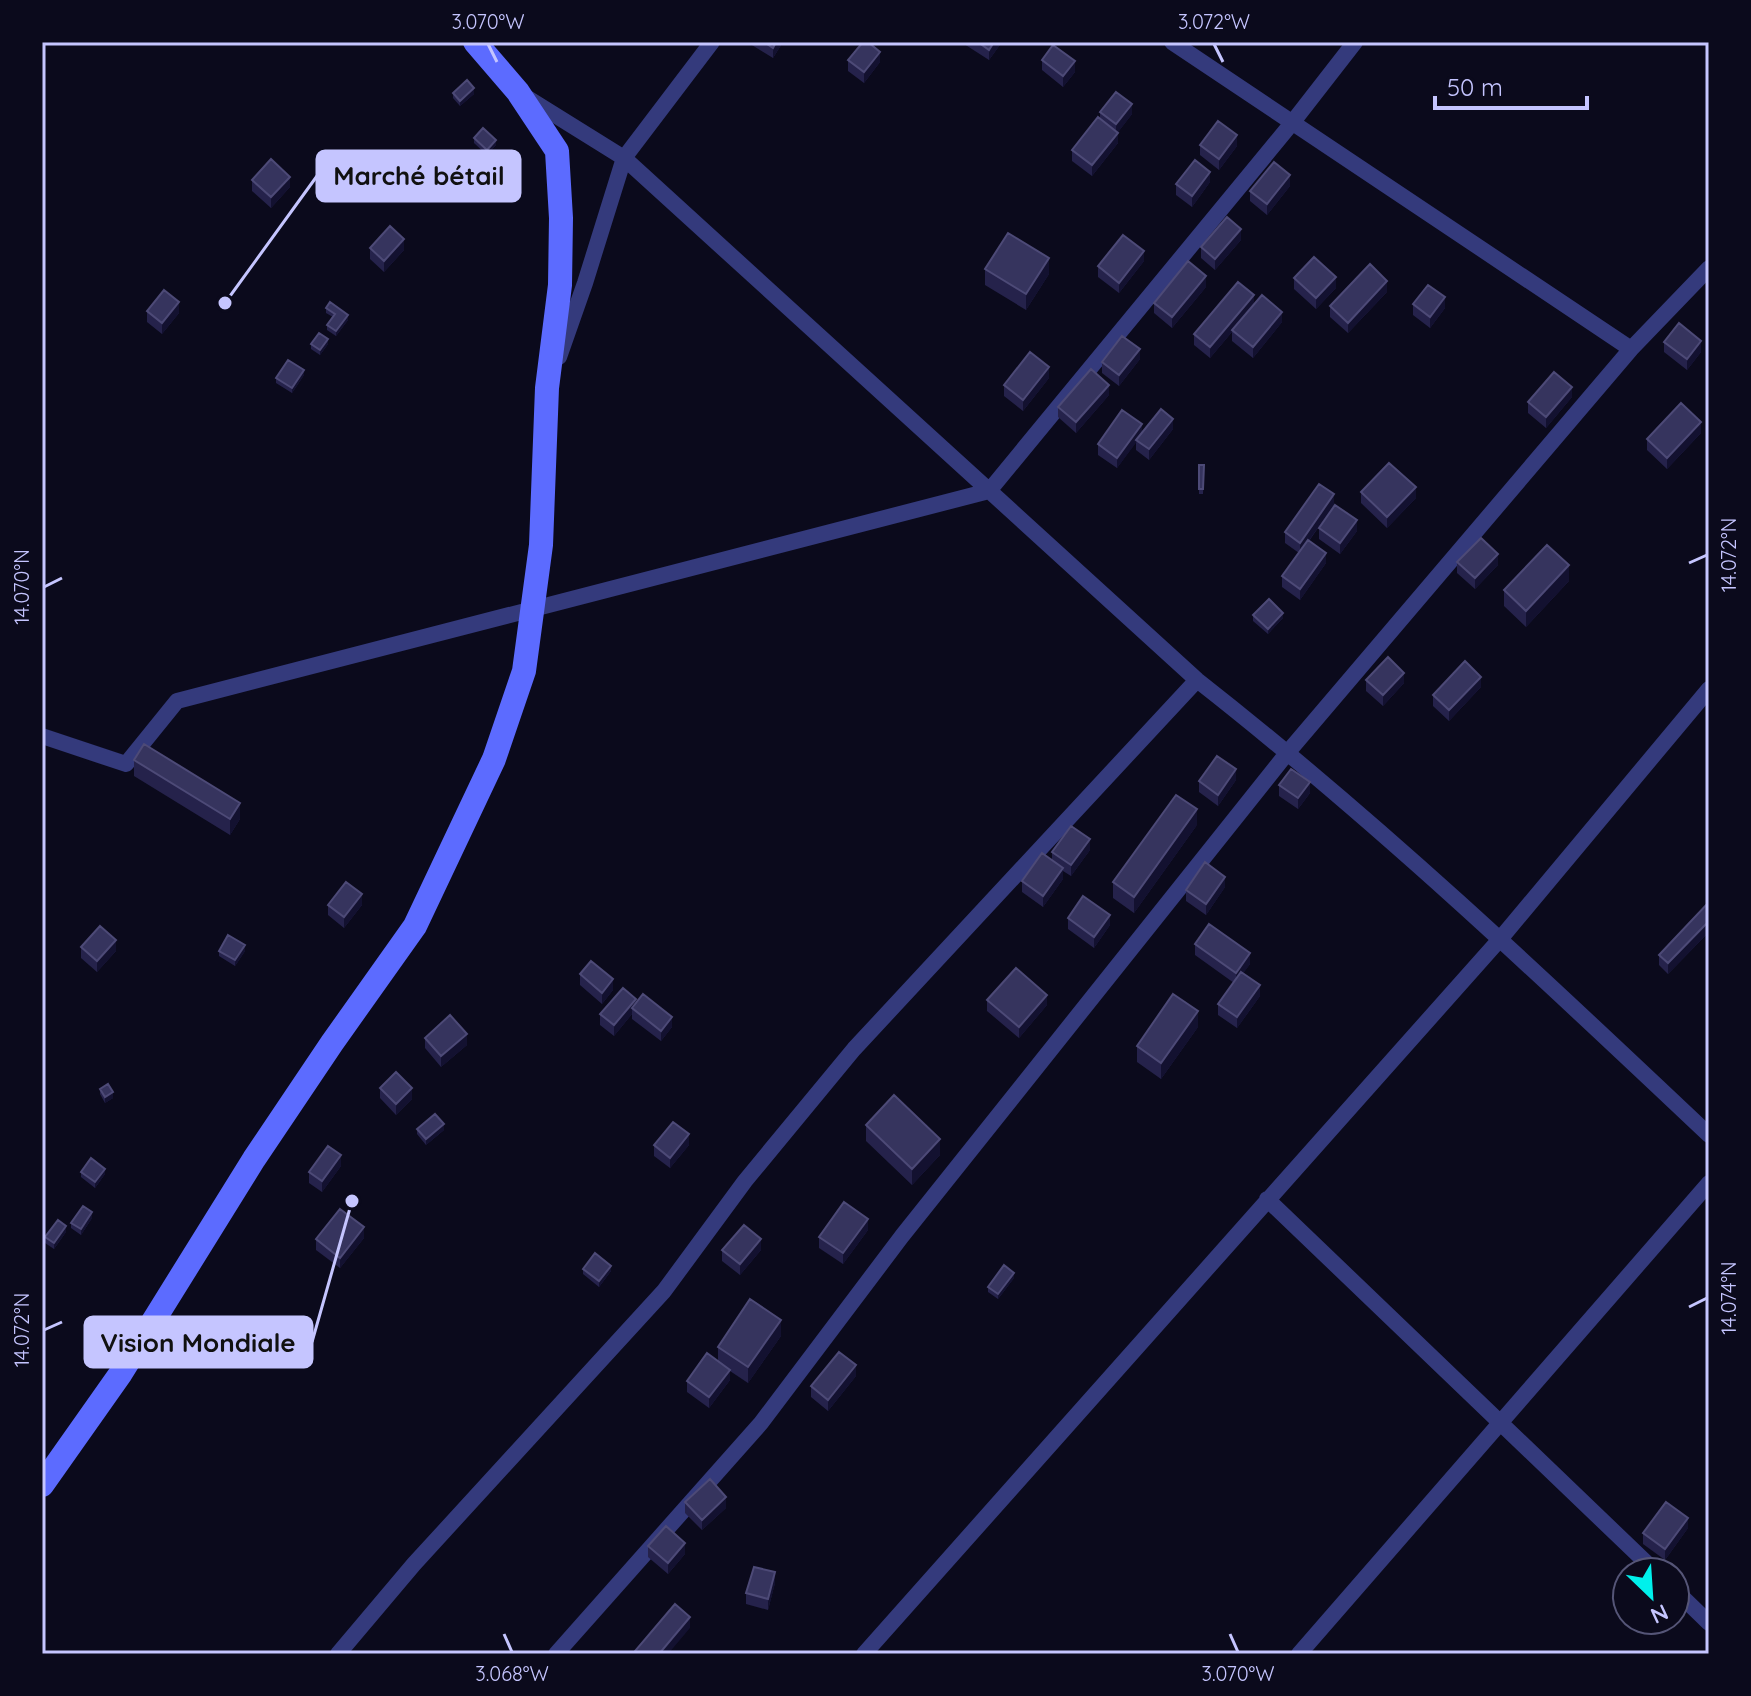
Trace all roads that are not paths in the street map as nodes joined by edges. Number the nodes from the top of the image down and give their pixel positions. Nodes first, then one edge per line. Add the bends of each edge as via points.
1 (475, 42) edge
2 (712, 42) edge
3 (1172, 42) edge
4 (1355, 42) edge
5 (518, 92) junction
6 (1292, 123) junction
7 (624, 158) junction
8 (1709, 268) edge
9 (1631, 349) junction
10 (547, 388) junction
11 (989, 491) junction
12 (533, 609) junction
13 (1197, 680) junction
14 (1709, 689) edge
15 (42, 736) edge
16 (1288, 752) junction
17 (1501, 938) junction
18 (1709, 1135) edge
19 (1709, 1183) edge
20 (1267, 1199) junction
21 (1500, 1424) junction
22 (42, 1485) edge
23 (1639, 1556) edge
24 (1691, 1606) edge
25 (1709, 1623) edge
26 (338, 1654) edge
27 (556, 1654) edge
28 (864, 1654) edge
29 (1299, 1654) edge

1 - 5 street
2 - 7 street
3 - 6 street
4 - 6 street
5 - 7 street
5 - 10 street via 557,151 560,285
6 - 9 street
6 - 11 street
7 - 10 street
7 - 11 street
8 - 9 street
9 - 16 street
10 - 12 street
11 - 12 street
11 - 13 street
12 - 15 street via 177,701 126,764
12 - 22 street via 524,671 494,759 415,926 289,1107 121,1373
13 - 16 street
13 - 26 street via 854,1049 745,1181 664,1291
14 - 17 street
16 - 17 street
16 - 27 street via 902,1236 761,1423
17 - 18 street
17 - 20 street
19 - 21 street
20 - 21 street
20 - 28 street
21 - 23 street
21 - 29 street
24 - 25 street

